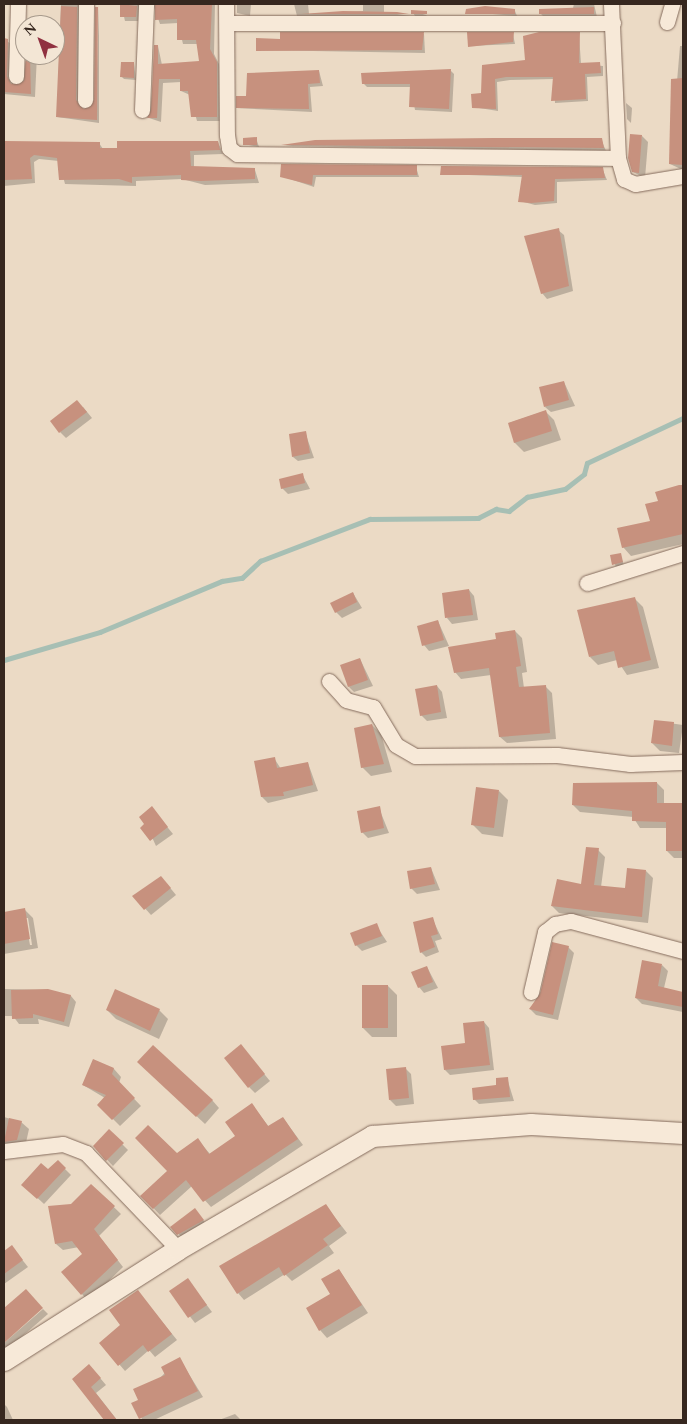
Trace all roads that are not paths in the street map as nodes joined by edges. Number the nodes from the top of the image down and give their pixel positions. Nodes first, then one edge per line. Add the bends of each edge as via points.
1 (18, 4) edge
2 (86, 4) edge
3 (146, 4) edge
4 (226, 4) edge
5 (611, 4) edge
6 (672, 4) edge
7 (667, 22) dead end
8 (227, 23) junction
9 (613, 23) junction
10 (16, 76) dead end
11 (85, 100) dead end
12 (142, 110) dead end
13 (618, 158) junction
14 (683, 176) edge
15 (683, 553) edge
16 (588, 583) dead end
17 (329, 681) dead end
18 (683, 762) edge
19 (683, 952) edge
20 (531, 992) dead end
21 (683, 1133) edge
22 (5, 1155) edge
23 (178, 1249) junction
24 (4, 1360) edge

1 - 10 street
2 - 11 street
3 - 12 street
4 - 8 street
5 - 9 street
6 - 7 street
8 - 9 street
8 - 13 street via 227,135 229,148 237,154
9 - 13 street
13 - 14 street via 624,178 634,184
15 - 16 street
17 - 18 street via 346,700 374,707 396,744 415,756 557,755 630,764
19 - 20 street via 571,921 555,924 545,932
21 - 23 street via 531,1124 372,1136
22 - 23 street via 63,1144 86,1153
23 - 24 street

